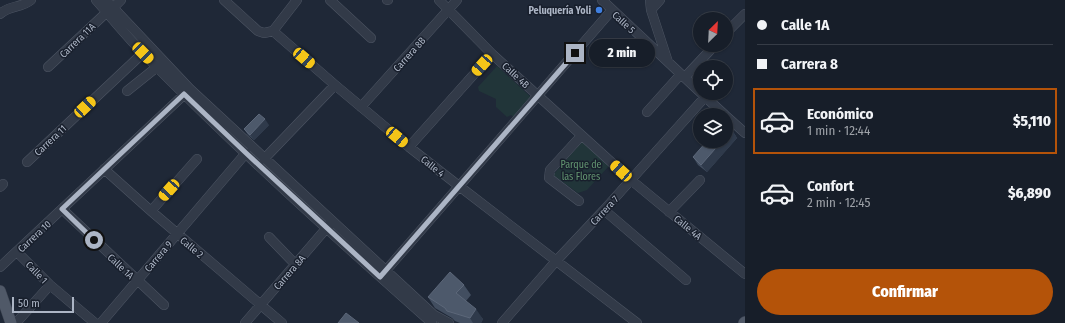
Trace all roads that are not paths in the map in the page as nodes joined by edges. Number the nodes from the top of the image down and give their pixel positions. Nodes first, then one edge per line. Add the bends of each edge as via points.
1 (31, 0) edge
2 (96, 0) edge
3 (106, 0) edge
4 (121, 0) edge
5 (224, 0) edge
6 (297, 0) edge
7 (330, 0) edge
8 (439, 0) edge
9 (458, 0) edge
10 (602, 0) edge
11 (650, 0) edge
12 (660, 0) edge
13 (110, 10) junction
14 (448, 10) junction
15 (612, 10) junction
16 (651, 10) junction
17 (0, 14) edge
18 (745, 14) edge
19 (733, 26) edge
20 (273, 30) junction
21 (371, 38) dead end
22 (648, 44) junction
23 (709, 52) edge
24 (716, 52) edge
25 (143, 53) junction
26 (492, 54) junction
27 (631, 59) dead end
28 (708, 60) edge
29 (669, 63) junction
30 (48, 67) dead end
31 (157, 67) junction
32 (693, 73) edge
33 (685, 78) junction
34 (335, 84) junction
35 (693, 86) edge
36 (127, 91) dead end
37 (187, 92) junction
38 (538, 96) junction
39 (697, 100) edge
40 (709, 100) edge
41 (361, 107) junction
42 (718, 108) edge
43 (647, 112) dead end
44 (733, 122) edge
45 (745, 133) edge
46 (581, 136) junction
47 (409, 147) junction
48 (246, 153) junction
49 (197, 159) dead end
50 (264, 159) junction
51 (27, 162) dead end
52 (104, 169) junction
53 (630, 180) junction
54 (700, 180) dead end
55 (459, 186) junction
56 (579, 201) dead end
57 (62, 209) junction
58 (604, 210) junction
59 (150, 211) junction
60 (669, 212) junction
61 (332, 220) junction
62 (326, 228) junction
63 (177, 234) junction
64 (268, 237) dead end
65 (17, 252) junction
66 (556, 261) junction
67 (295, 264) junction
68 (0, 267) edge
69 (383, 274) junction
70 (745, 274) edge
71 (137, 280) junction
72 (686, 280) dead end
73 (50, 285) junction
74 (0, 291) edge
75 (261, 304) junction
76 (164, 305) dead end
77 (3, 310) edge
78 (11, 323) edge
79 (16, 323) edge
80 (95, 323) edge
81 (101, 323) edge
82 (244, 323) edge
83 (282, 323) edge
84 (432, 323) edge
85 (449, 323) edge
86 (502, 323) edge
87 (638, 323) edge

1 - 17 street via 24,5 7,8
2 - 13 street
3 - 13 street
4 - 13 street, Carrera 11A
5 - 20 street via 258,31 264,33
6 - 20 street
7 - 21 street
8 - 14 street, Calle 4B
9 - 14 street, Carrera 8B
10 - 15 street, Calle 5
11 - 16 street
12 - 16 street
13 - 25 street
13 - 30 street, Carrera 11A
13 - 37 street
14 - 26 street, Calle 4B
14 - 41 street, Carrera 8B
15 - 22 street, Calle 5
15 - 38 street
16 - 29 street
18 - 19 street
20 - 34 street, Calle 4
22 - 27 street
22 - 29 street, Calle 5
23 - 33 street
24 - 28 street
25 - 31 street
25 - 51 street, Carrera 11
26 - 38 street, Calle 4B
26 - 47 street
29 - 33 street, Calle 5
31 - 36 street
31 - 37 street
32 - 33 street
33 - 35 street, Calle 5
33 - 43 street
34 - 41 street, Calle 4
34 - 50 street
37 - 48 street
37 - 50 street
37 - 52 street, Carrera 10
38 - 46 street, Calle 4B
38 - 55 street
39 - 53 street, Carrera 7
40 - 42 street, Calle 5
41 - 47 street, Calle 4
44 - 45 street, Calle 5
46 - 53 street, Calle 4B
46 - 56 street via 548,175
47 - 55 street, Calle 4
48 - 62 street
48 - 63 street, Carrera 9
49 - 59 street
50 - 61 street
52 - 57 street, Carrera 10
52 - 59 street, Calle 2
53 - 58 street, Carrera 7
53 - 60 street, Calle 4A
54 - 60 street
55 - 66 street, Calle 4
55 - 69 street
57 - 65 street, Carrera 10
57 - 71 street, Calle 1A
58 - 66 street, Carrera 7
58 - 72 street
59 - 63 street, Calle 2
60 - 70 street, Calle 4A
61 - 62 street, Carrera 8A
61 - 69 street
62 - 67 street, Carrera 8A
62 - 69 street
63 - 71 street, Carrera 9
63 - 75 street, Calle 2
64 - 67 street
65 - 68 street, Carrera 10
65 - 73 street, Calle 1
66 - 86 street, Carrera 7
66 - 87 street, Calle 4
67 - 75 street, Carrera 8A
69 - 84 street
69 - 85 street via 434,315
71 - 76 street, Calle 1A
71 - 81 street, Carrera 9
73 - 79 street
73 - 80 street, Calle 1
74 - 77 main road
75 - 82 street, Carrera 8A
75 - 83 street, Calle 2
77 - 78 main road

